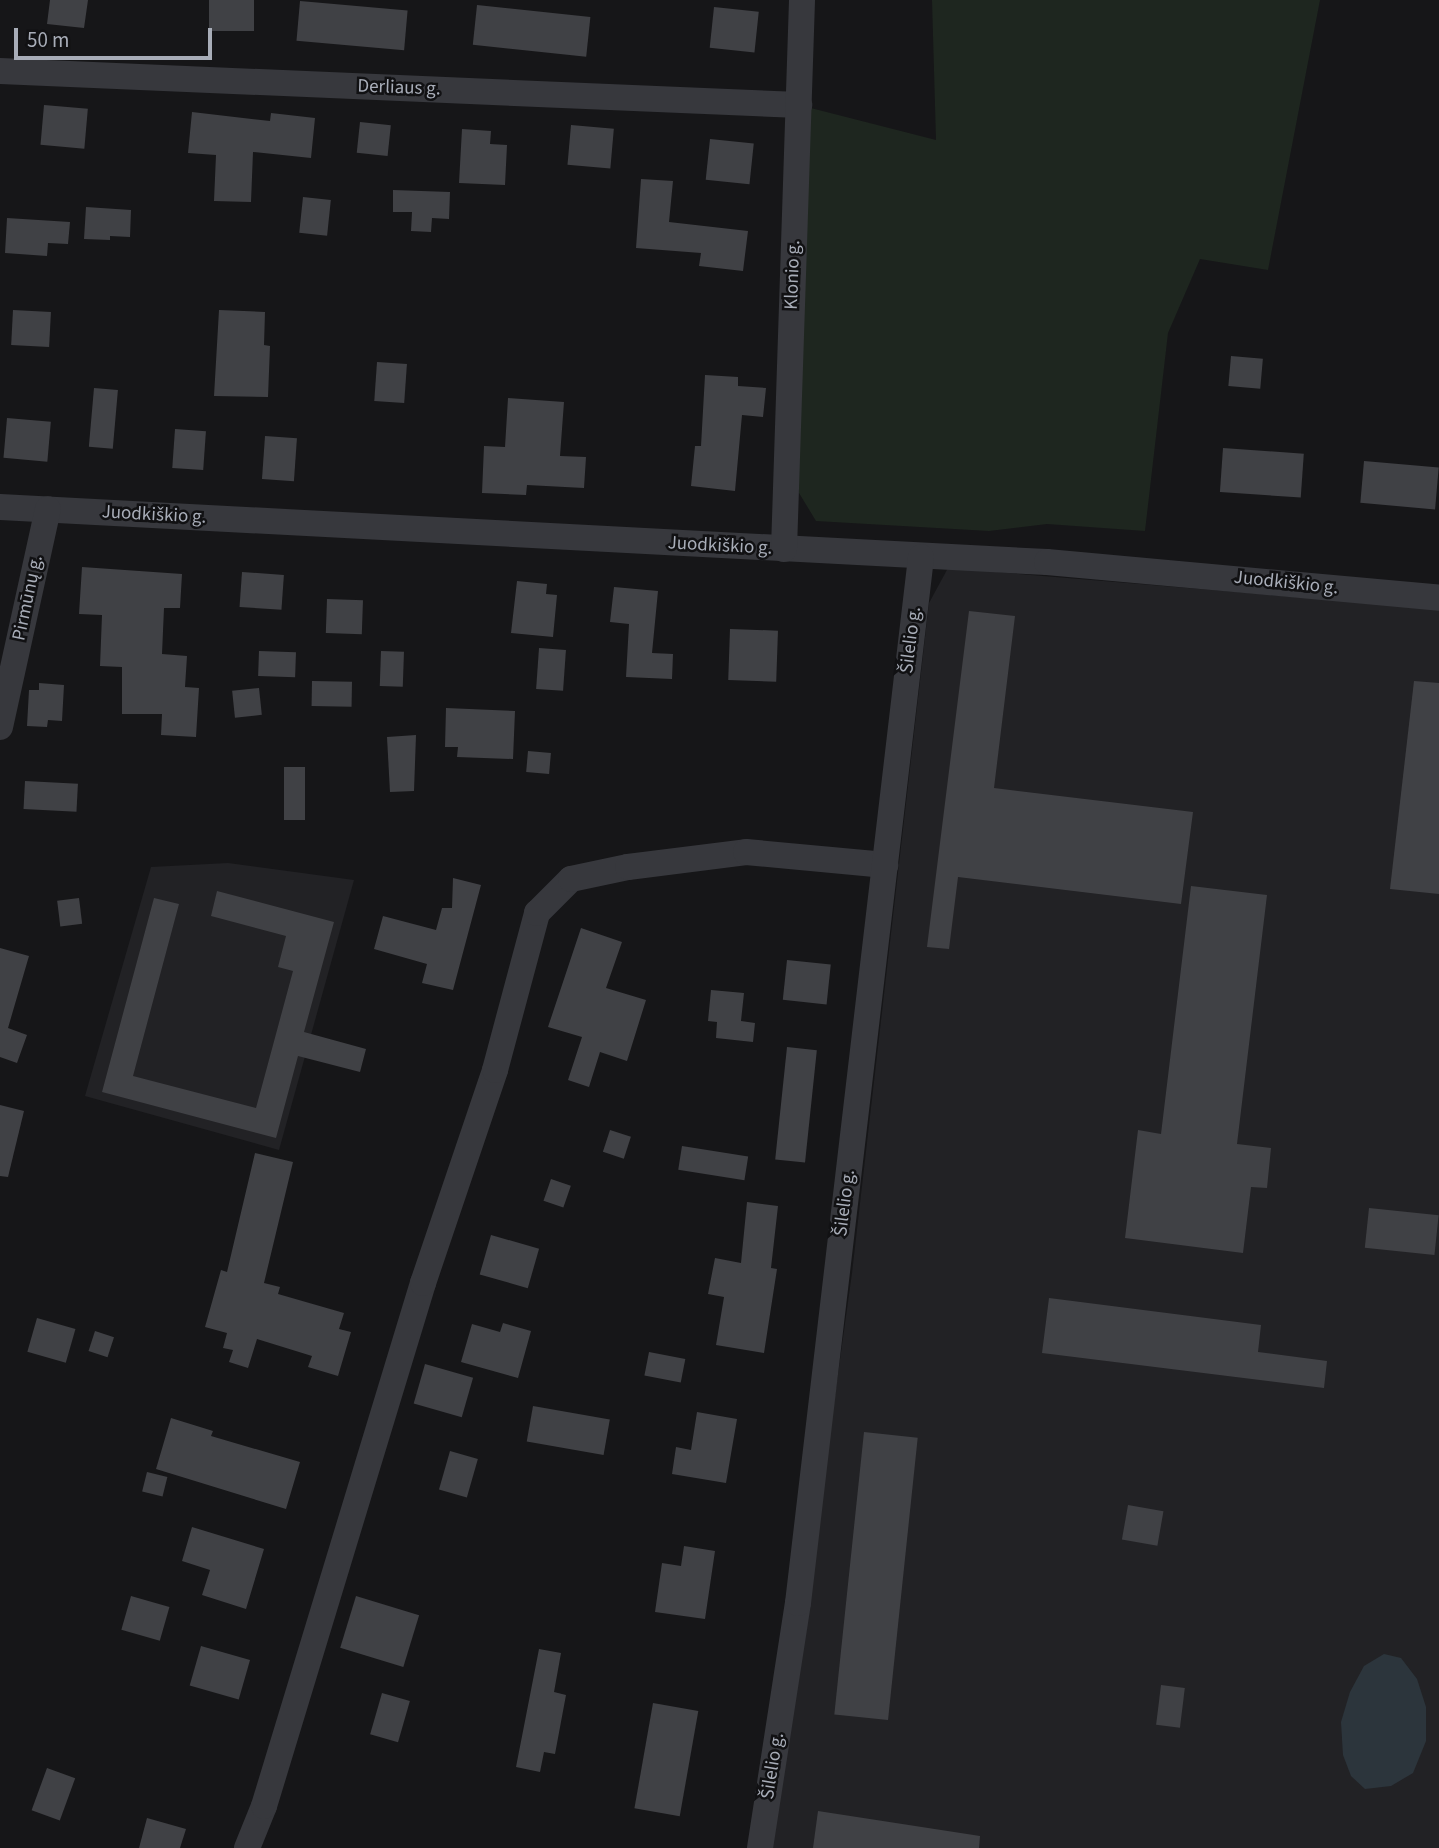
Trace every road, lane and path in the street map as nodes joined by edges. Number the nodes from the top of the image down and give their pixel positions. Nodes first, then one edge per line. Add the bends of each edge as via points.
1 (802, 0) edge
2 (0, 71) edge
3 (799, 105) junction
4 (0, 507) edge
5 (48, 509) junction
6 (784, 549) junction
7 (921, 557) junction
8 (1439, 598) edge
9 (0, 727) edge
10 (885, 865) junction
11 (247, 1848) edge
12 (761, 1848) edge

1 - 3 street, Klonio g.
2 - 3 street, Derliaus g.
3 - 6 street, Klonio g.
4 - 5 street, Juodkiškio g.
5 - 6 street, Juodkiškio g.
5 - 9 street, Pirmūnų g.
6 - 7 street, Juodkiškio g.
7 - 8 street, Juodkiškio g. via 1136,568
7 - 10 street, Šilelio g.
10 - 11 street via 746,852 628,867 571,879 537,913 495,1070 423,1283 264,1806
10 - 12 street, Šilelio g. via 798,1603

